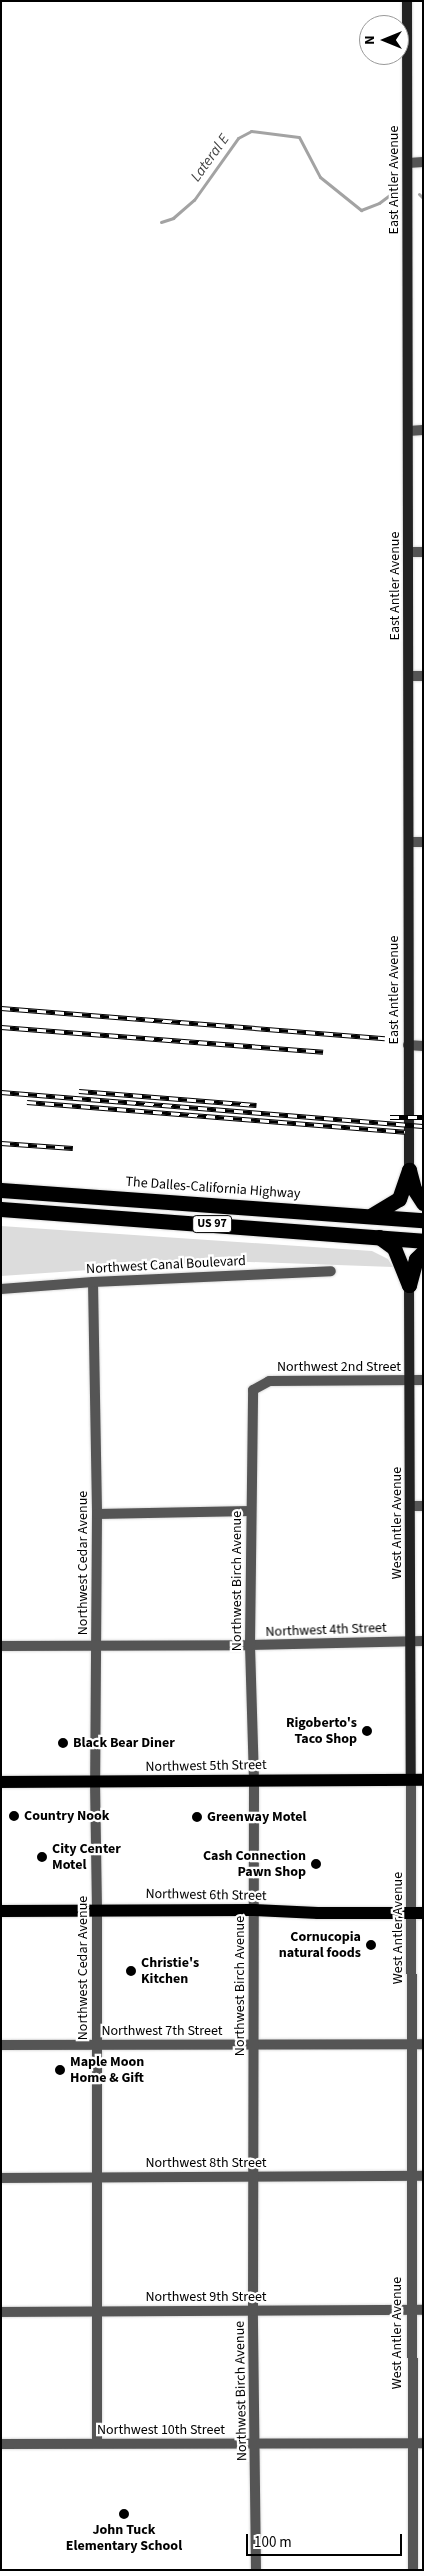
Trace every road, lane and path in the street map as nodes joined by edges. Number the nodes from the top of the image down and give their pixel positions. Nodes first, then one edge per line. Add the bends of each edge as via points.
1 (407, 1) edge
2 (423, 162) edge
3 (408, 164) junction
4 (423, 430) edge
5 (408, 431) junction
6 (408, 552) junction
7 (423, 552) edge
8 (409, 676) junction
9 (423, 676) edge
10 (409, 842) junction
11 (423, 842) edge
12 (408, 1045) junction
13 (423, 1046) edge
14 (409, 1170) junction
15 (1, 1190) edge
16 (423, 1203) edge
17 (1, 1209) edge
18 (372, 1215) junction
19 (423, 1220) edge
20 (378, 1237) junction
21 (423, 1241) edge
22 (423, 1252) edge
23 (332, 1271) dead end
24 (93, 1282) junction
25 (409, 1286) junction
26 (1, 1289) edge
27 (408, 1380) junction
28 (423, 1380) edge
29 (269, 1381) joint
30 (411, 1506) junction
31 (423, 1506) edge
32 (251, 1511) junction
33 (97, 1514) junction
34 (411, 1641) junction
35 (423, 1641) edge
36 (250, 1645) junction
37 (1, 1646) edge
38 (96, 1646) junction
39 (254, 1780) junction
40 (417, 1780) edge
41 (1, 1782) edge
42 (95, 1782) junction
43 (97, 1910) junction
44 (254, 1910) junction
45 (1, 1911) edge
46 (417, 1913) edge
47 (97, 2044) junction
48 (254, 2044) junction
49 (412, 2044) junction
50 (423, 2044) edge
51 (1, 2045) edge
52 (412, 2176) junction
53 (423, 2176) edge
54 (254, 2177) junction
55 (1, 2178) edge
56 (98, 2178) junction
57 (411, 2310) junction
58 (423, 2310) edge
59 (97, 2311) junction
60 (253, 2311) junction
61 (1, 2312) edge
62 (97, 2443) junction
63 (256, 2443) junction
64 (411, 2443) junction
65 (423, 2443) edge
66 (1, 2444) edge
67 (256, 2570) edge
68 (413, 2570) edge

1 - 3 street, East Antler Avenue
2 - 3 street
3 - 5 street, East Antler Avenue
4 - 5 street
5 - 6 street, East Antler Avenue
6 - 7 street
6 - 8 street, East Antler Avenue
8 - 9 street
8 - 10 street, East Antler Avenue
10 - 11 street
10 - 12 street, East Antler Avenue
12 - 13 street
12 - 14 street, East Antler Avenue
14 - 16 highway via 414,1189
14 - 18 highway via 399,1199
15 - 18 highway, The Dalles-California Highway / US 97
17 - 20 highway, US 97
18 - 19 highway, The Dalles-California Highway / US 97
20 - 21 highway, US 97
20 - 25 highway via 394,1248
22 - 25 highway via 416,1259
23 - 24 street, Northwest Canal Boulevard
24 - 26 street, Northwest Canal Boulevard
24 - 33 street, Northwest Cedar Avenue
25 - 27 street, West Antler Avenue
27 - 28 street, Northwest 2nd Street
27 - 29 street, Northwest 2nd Street
27 - 30 street, West Antler Avenue
29 - 32 street, Northwest Birch Avenue via 253,1390
30 - 31 street
30 - 34 street, West Antler Avenue
32 - 33 street
32 - 36 street, Northwest Birch Avenue
33 - 38 street, Northwest Cedar Avenue
34 - 35 street, Northwest 4th Street
34 - 36 street, Northwest 4th Street
34 - 40 street, West Antler Avenue
36 - 38 street, Northwest 4th Street
36 - 39 street, Northwest Birch Avenue
37 - 38 street, Northwest 4th Street
38 - 42 street, Northwest Cedar Avenue
39 - 40 main road, Northwest 5th Street
39 - 42 main road, Northwest 5th Street
39 - 44 street, Northwest Birch Avenue
40 - 46 street, West Antler Avenue
41 - 42 main road, Northwest 5th Street
42 - 43 street, Northwest Cedar Avenue
43 - 44 main road, Northwest 6th Street
43 - 45 main road, Northwest 6th Street
43 - 47 street, Northwest Cedar Avenue
44 - 46 main road, Northwest 6th Street
44 - 48 street, Northwest Birch Avenue
46 - 49 street, West Antler Avenue
47 - 48 street, Northwest 7th Street
47 - 51 street, Northwest 7th Street
47 - 56 street, Northwest Cedar Avenue
48 - 49 street, Northwest 7th Street
48 - 54 street, Northwest Birch Avenue
49 - 50 street, Northwest 7th Street
49 - 52 street, West Antler Avenue
52 - 53 street, Northwest 8th Street
52 - 54 street, Northwest 8th Street
52 - 57 street, West Antler Avenue
54 - 56 street, Northwest 8th Street
54 - 60 street, Northwest Birch Avenue
55 - 56 street, Northwest 8th Street
56 - 59 street, Northwest Cedar Avenue
57 - 58 street, Northwest 9th Street
57 - 60 street, Northwest 9th Street
57 - 64 street, West Antler Avenue
59 - 60 street, Northwest 9th Street
59 - 61 street, Northwest 9th Street
59 - 62 street, Northwest Cedar Avenue
60 - 63 street, Northwest Birch Avenue
62 - 63 street, Northwest 10th Street
62 - 66 street, Northwest 10th Street
63 - 64 street, Northwest 10th Street
63 - 67 street, Northwest Birch Avenue
64 - 65 street, Northwest 10th Street
64 - 68 street, West Antler Avenue

